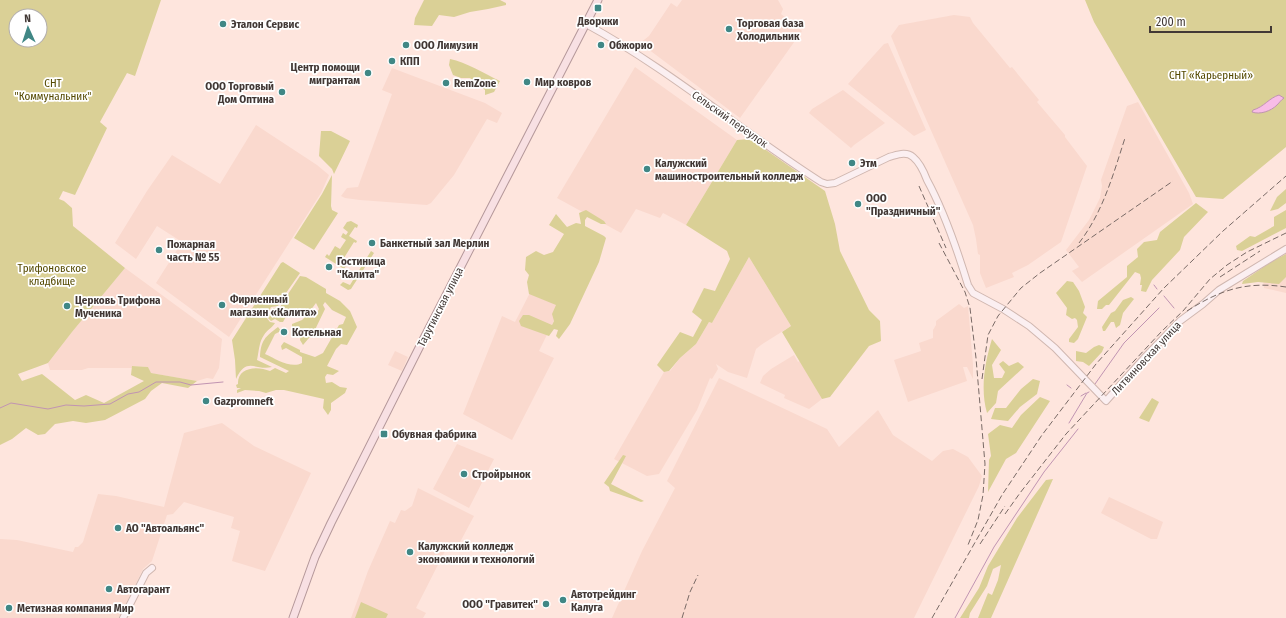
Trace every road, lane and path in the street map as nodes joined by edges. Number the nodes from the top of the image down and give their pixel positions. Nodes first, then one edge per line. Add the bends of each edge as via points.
1 (598, 0) edge
2 (586, 24) junction
3 (1286, 249) edge
4 (1106, 401) joint
5 (152, 568) dead end
6 (123, 618) edge
7 (293, 618) edge

1 - 2 main road, Тарутинская улица
2 - 4 street, Сельский переулок via 649,63 820,182 835,183 898,154 912,156 918,162 938,200 973,293 1029,326 1065,357
2 - 7 main road, Тарутинская улица via 331,523 315,557
3 - 4 street, Литвиновская улица via 1219,290 1180,321
5 - 6 street via 146,573

